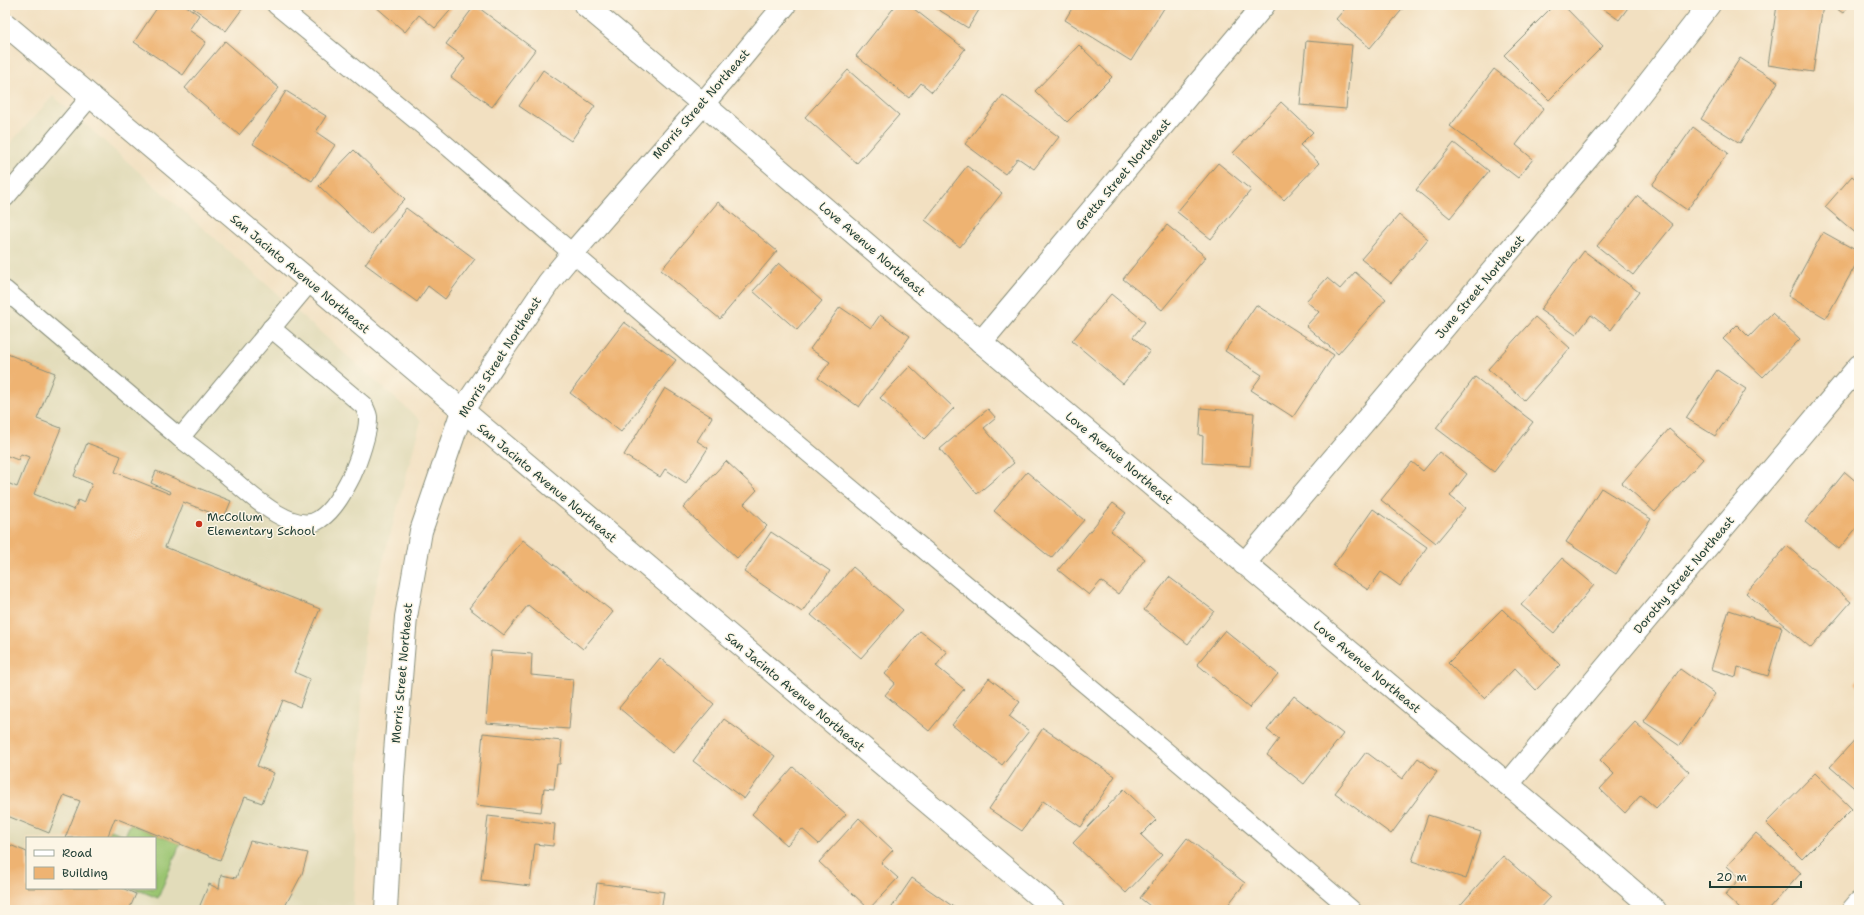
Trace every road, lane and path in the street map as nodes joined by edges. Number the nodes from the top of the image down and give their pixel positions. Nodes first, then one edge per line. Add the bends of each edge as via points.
1 (276, 5) edge
2 (585, 5) edge
3 (785, 5) edge
4 (1264, 5) edge
5 (1709, 5) edge
6 (5, 24) edge
7 (91, 96) junction
8 (703, 104) junction
9 (5, 198) edge
10 (572, 254) junction
11 (310, 282) junction
12 (5, 290) edge
13 (271, 328) junction
14 (981, 342) junction
15 (1859, 366) edge
16 (462, 411) junction
17 (180, 438) junction
18 (1244, 564) junction
19 (1508, 784) junction
20 (1859, 903) edge
21 (386, 910) edge
22 (1054, 910) edge
23 (1352, 910) edge
24 (1655, 910) edge
25 (1853, 910) edge

1 - 10 lane via 438,138
2 - 8 street, Love Avenue Northeast
3 - 8 street, Morris Street Northeast
4 - 14 street, Gretta Street Northeast
5 - 18 street, June Street Northeast via 1615,126
6 - 7 street, San Jacinto Avenue Northeast
7 - 9 lane
7 - 11 street, San Jacinto Avenue Northeast
8 - 10 street, Morris Street Northeast
8 - 14 street, Love Avenue Northeast
10 - 16 street, Morris Street Northeast via 549,282
10 - 23 lane
11 - 13 lane
11 - 16 street, San Jacinto Avenue Northeast
12 - 17 lane
13 - 17 lane
13 - 17 lane via 364,406 368,417 361,456 334,504 320,520 308,523 294,522 256,501
14 - 18 street, Love Avenue Northeast
15 - 19 street, Dorothy Street Northeast
16 - 21 street, Morris Street Northeast via 422,531 406,617
16 - 22 street, San Jacinto Avenue Northeast
18 - 19 street, Love Avenue Northeast
19 - 24 street, Love Avenue Northeast
20 - 25 street

